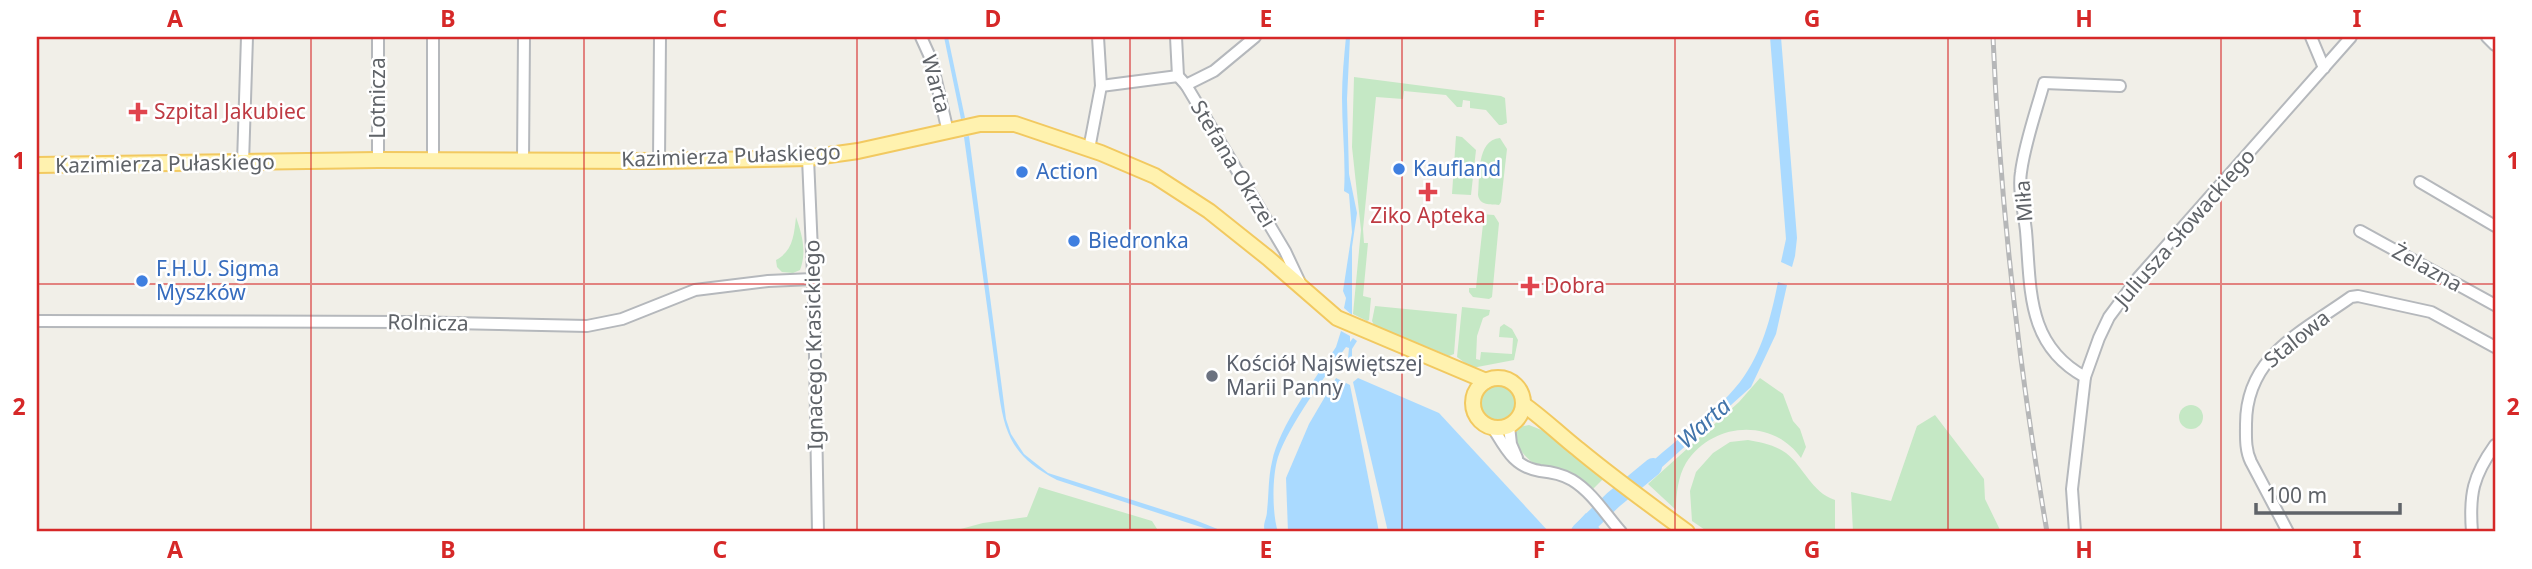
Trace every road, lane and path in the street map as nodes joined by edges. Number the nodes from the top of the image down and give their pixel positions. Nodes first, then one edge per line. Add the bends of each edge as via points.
1 (247, 37) edge
2 (378, 37) edge
3 (433, 37) edge
4 (524, 37) edge
5 (660, 37) edge
6 (921, 37) edge
7 (1098, 37) edge
8 (1176, 37) edge
9 (1255, 37) edge
10 (2311, 37) edge
11 (2351, 37) edge
12 (2487, 37) edge
13 (2495, 45) edge
14 (2324, 68) junction
15 (1182, 80) junction
16 (1101, 86) junction
17 (2120, 86) dead end
18 (949, 132) junction
19 (1089, 149) junction
20 (808, 158) junction
21 (378, 160) junction
22 (433, 160) junction
23 (523, 160) junction
24 (659, 161) junction
25 (243, 163) junction
26 (37, 165) edge
27 (2420, 182) dead end
28 (2495, 226) edge
29 (2360, 231) dead end
30 (813, 279) junction
31 (1302, 288) junction
32 (2495, 305) edge
33 (37, 321) edge
34 (2495, 347) edge
35 (1439, 361) junction
36 (2085, 377) junction
37 (1486, 381) junction
38 (1474, 397) junction
39 (1523, 404) junction
40 (1513, 423) junction
41 (1493, 428) junction
42 (1556, 432) junction
43 (2495, 445) edge
44 (1520, 464) junction
45 (1618, 529) edge
46 (818, 532) edge
47 (1686, 532) edge
48 (2075, 532) edge
49 (2288, 532) edge
50 (2472, 532) edge

1 - 25 street
2 - 21 street, Lotnicza
3 - 22 street
4 - 23 street
5 - 24 street
6 - 18 street, Warta
7 - 16 street
8 - 15 street, Stefana Okrzei
9 - 15 street via 1214,71
10 - 14 street
11 - 14 street, Juliusza Słowackiego
12 - 13 street
14 - 36 street, Juliusza Słowackiego via 2122,297 2099,338
15 - 16 street
15 - 31 street, Stefana Okrzei via 1285,251
16 - 19 street
17 - 36 street, Miła via 2044,83 2020,174 2037,322 2069,368
18 - 19 main road, Kazimierza Pułaskiego via 1003,122
18 - 20 main road, Kazimierza Pułaskiego
19 - 31 main road, Kazimierza Pułaskiego via 1174,187
20 - 24 main road, Kazimierza Pułaskiego
20 - 30 street, Ignacego Krasickiego
21 - 22 main road, Kazimierza Pułaskiego
21 - 25 main road, Kazimierza Pułaskiego
22 - 23 main road, Kazimierza Pułaskiego
23 - 24 main road, Kazimierza Pułaskiego
25 - 26 main road, Kazimierza Pułaskiego
27 - 28 street
29 - 32 street, Żelazna
30 - 33 street, Rolnicza via 695,290 622,319 587,326
30 - 46 street, Ignacego Krasickiego
31 - 35 main road, Kazimierza Pułaskiego via 1337,318
34 - 49 street, Stalowa via 2431,312 2351,297 2289,341 2262,367 2249,392 2246,419 2248,457
35 - 37 main road, Kazimierza Pułaskiego
35 - 38 main road, Kazimierza Pułaskiego
36 - 48 street, Juliusza Słowackiego via 2072,489
37 - 38 main road
37 - 39 main road via 1509,381 1518,388
38 - 41 main road via 1475,414
39 - 40 main road
39 - 42 main road
40 - 41 main road
40 - 42 main road via 1530,422
40 - 44 street via 1511,444
41 - 44 street
42 - 47 main road
43 - 50 street via 2473,485
44 - 45 street via 1571,479

